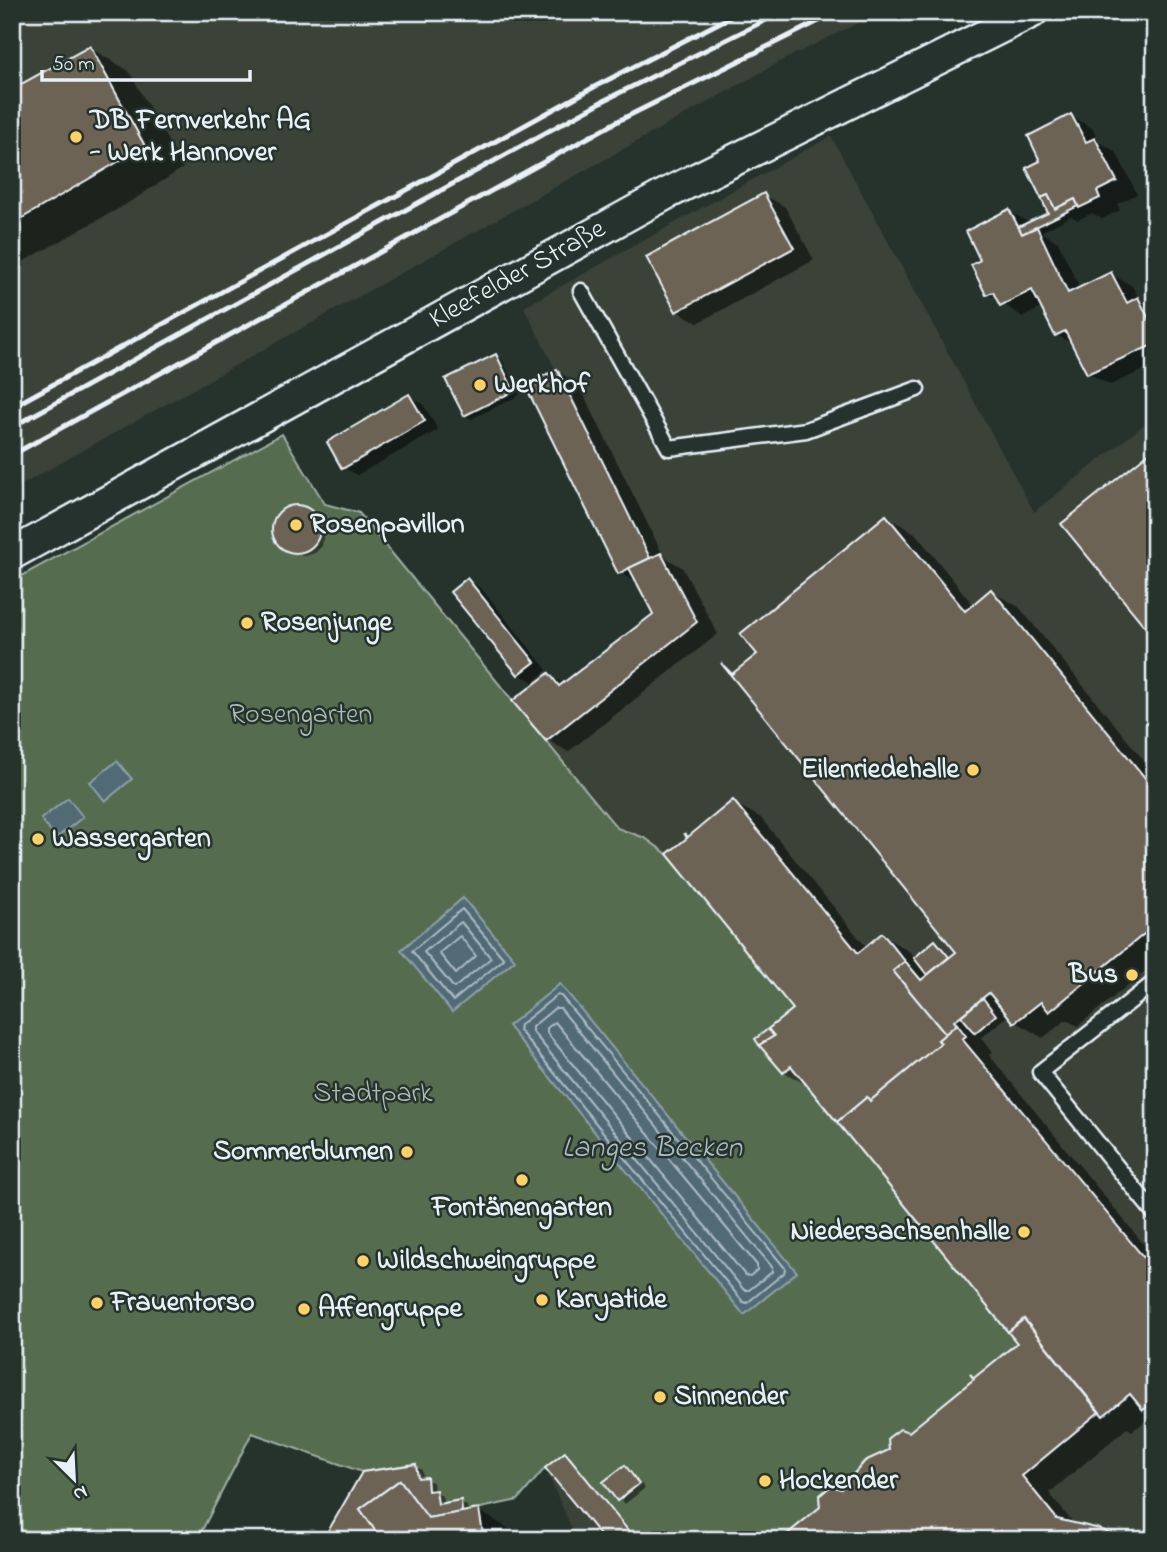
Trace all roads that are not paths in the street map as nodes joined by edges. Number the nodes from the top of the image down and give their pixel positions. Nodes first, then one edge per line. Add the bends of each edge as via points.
1 (1032, 12) edge
2 (582, 291) dead end
3 (917, 389) dead end
4 (12, 554) edge
5 (1155, 982) edge
6 (1155, 1214) edge

1 - 4 street, Kleefelder Straße via 666,194
2 - 3 lane via 668,448 806,430
5 - 6 lane via 1040,1072

